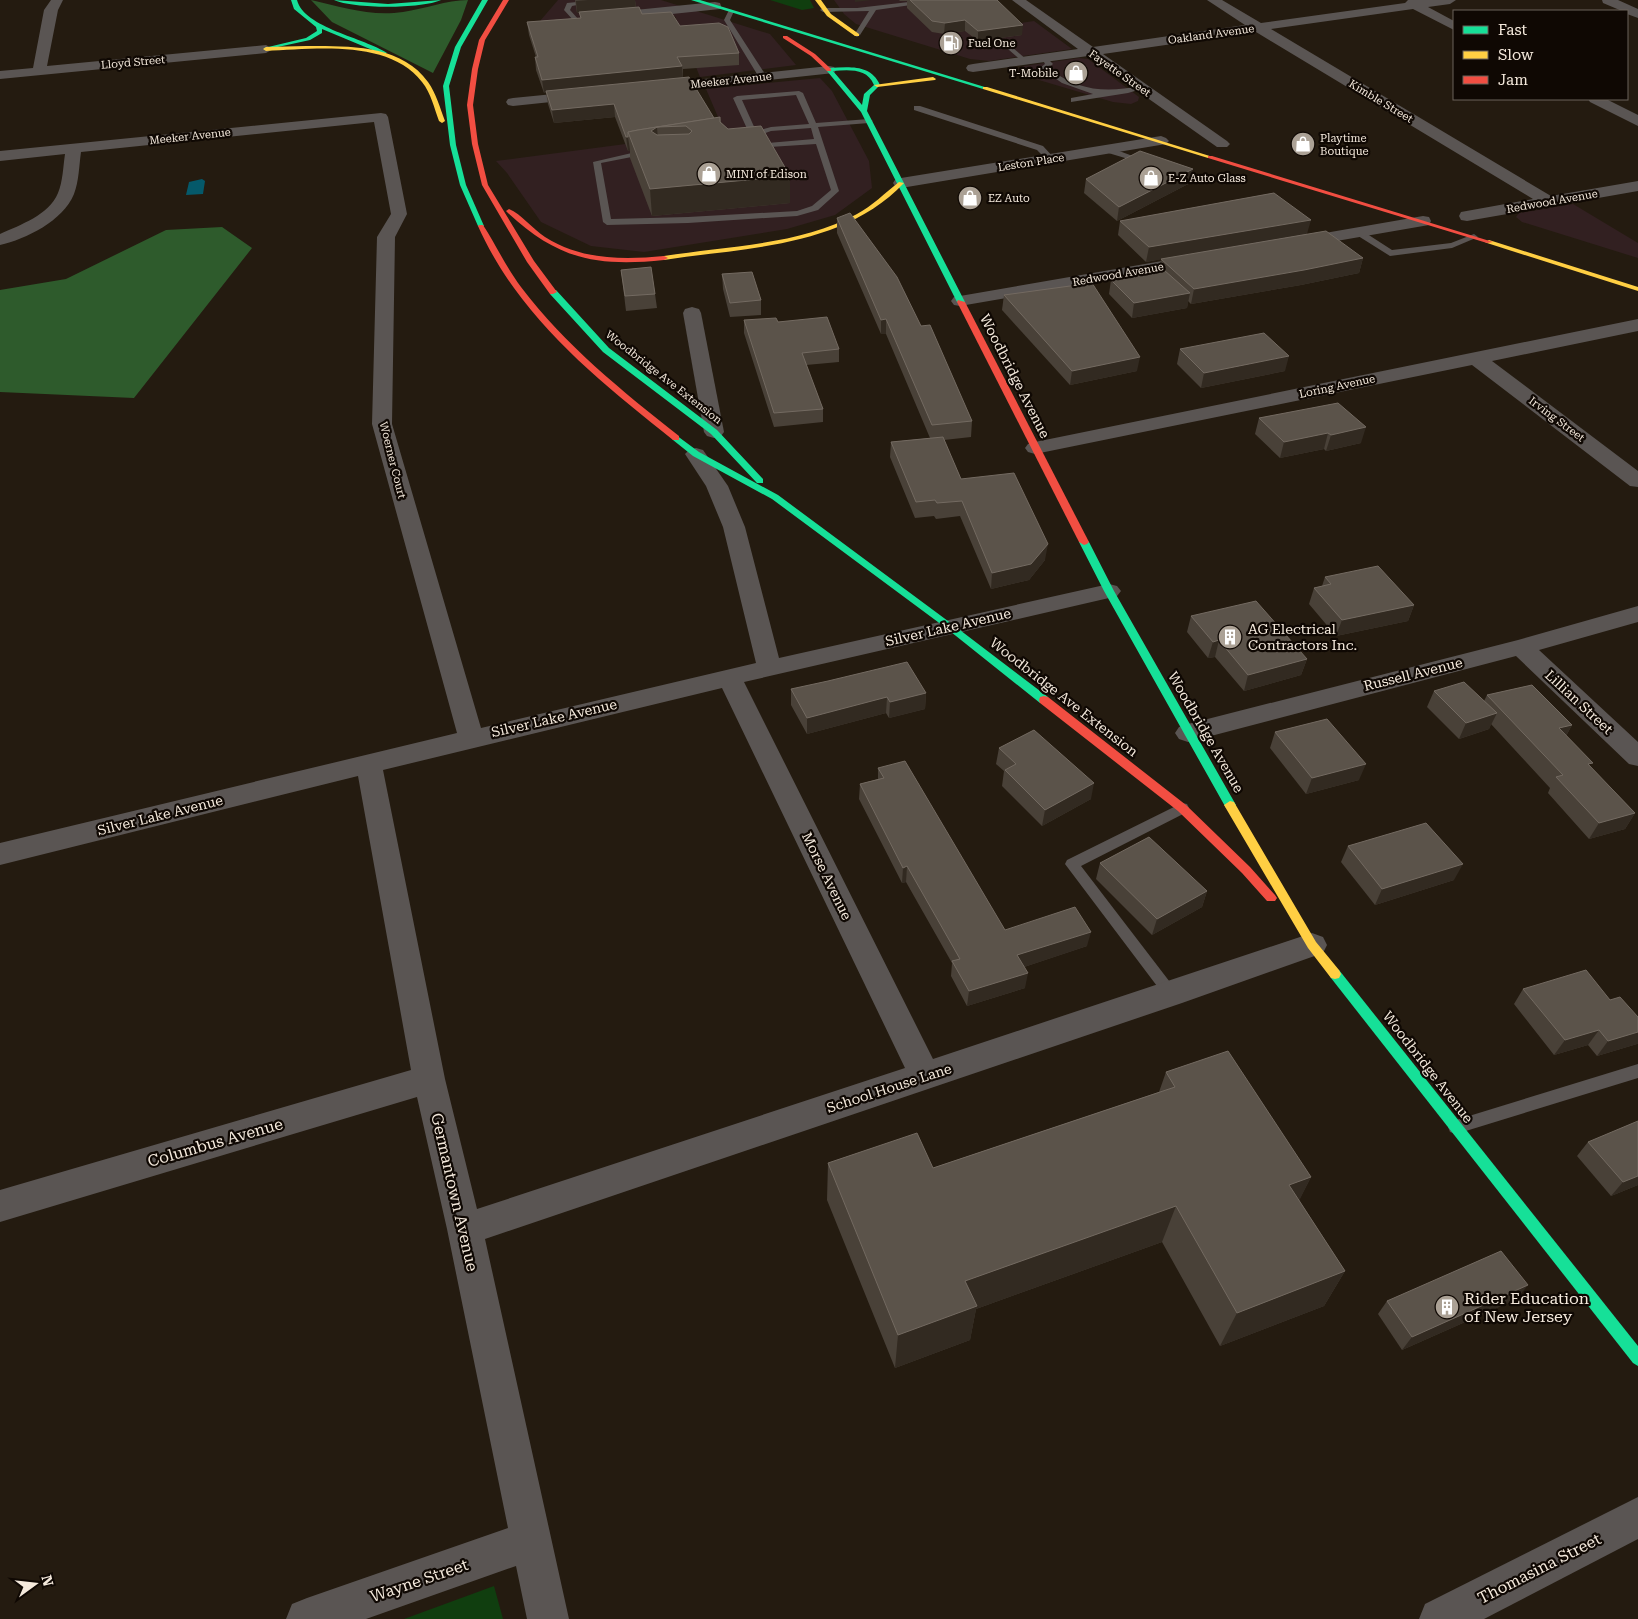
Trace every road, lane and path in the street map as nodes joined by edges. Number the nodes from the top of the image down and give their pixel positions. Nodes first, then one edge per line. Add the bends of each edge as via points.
1 (57, 0) edge
2 (294, 0) edge
3 (337, 0) edge
4 (438, 0) edge
5 (485, 0) edge
6 (506, 0) edge
7 (694, 0) edge
8 (1018, 0) edge
9 (1213, 0) edge
10 (1450, 0) edge
11 (1608, 0) edge
12 (588, 1) edge
13 (1410, 3) edge
14 (909, 4) dead end
15 (820, 5) edge
16 (715, 6) junction
17 (873, 9) junction
18 (731, 11) junction
19 (1638, 14) edge
20 (751, 18) junction
21 (585, 19) junction
22 (558, 21) edge
23 (820, 23) dead end
24 (1453, 25) edge
25 (319, 26) junction
26 (1259, 27) junction
27 (862, 36) junction
28 (1002, 42) edge
29 (266, 49) junction
30 (1089, 52) junction
31 (384, 53) junction
32 (1045, 58) junction
33 (1025, 61) junction
34 (968, 67) joint
35 (829, 70) junction
36 (39, 71) junction
37 (0, 75) edge
38 (763, 77) junction
39 (1000, 77) dead end
40 (962, 82) junction
41 (877, 85) junction
42 (1141, 88) junction
43 (638, 90) edge
44 (600, 94) edge
45 (1104, 94) junction
46 (1069, 98) joint
47 (1597, 100) edge
48 (513, 102) dead end
49 (917, 108) dead end
50 (1101, 108) dead end
51 (867, 116) junction
52 (381, 117) joint
53 (1638, 121) edge
54 (814, 126) junction
55 (1185, 133) dead end
56 (754, 135) junction
57 (735, 138) edge
58 (819, 141) junction
59 (1161, 141) junction
60 (453, 145) junction
61 (1227, 146) joint
62 (748, 147) edge
63 (74, 148) junction
64 (1108, 150) junction
65 (657, 153) edge
66 (0, 156) edge
67 (1051, 159) junction
68 (1154, 166) edge
69 (1164, 169) edge
70 (1201, 181) dead end
71 (901, 184) junction
72 (485, 185) junction
73 (1638, 186) edge
74 (1549, 202) junction
75 (1462, 215) joint
76 (1424, 221) junction
77 (1495, 225) dead end
78 (1358, 232) junction
79 (1474, 237) junction
80 (0, 240) edge
81 (1281, 246) edge
82 (1213, 258) edge
83 (1638, 289) edge
84 (960, 301) junction
85 (692, 313) dead end
86 (1638, 325) edge
87 (1476, 358) junction
88 (714, 432) junction
89 (1035, 448) junction
90 (696, 454) junction
91 (1638, 481) edge
92 (775, 497) junction
93 (1109, 591) junction
94 (1638, 614) edge
95 (949, 626) junction
96 (1521, 647) junction
97 (769, 668) junction
98 (729, 677) junction
99 (1188, 732) junction
100 (471, 738) junction
101 (1638, 757) edge
102 (369, 764) junction
103 (1182, 808) junction
104 (0, 854) edge
105 (1312, 945) junction
106 (1171, 994) junction
107 (1638, 1071) edge
108 (925, 1076) junction
109 (430, 1079) junction
110 (1456, 1127) junction
111 (0, 1206) edge
112 (465, 1229) junction
113 (1638, 1358) edge
114 (1638, 1517) edge
115 (530, 1540) junction
116 (307, 1619) edge
117 (548, 1619) edge
118 (1440, 1619) edge

1 - 36 street via 51,10
2 - 25 main road via 296,8
3 - 4 main road via 392,6
5 - 60 main road, Woodbridge Ave Extension via 458,47 446,86
6 - 72 main road, Woodbridge Ave Extension via 482,40 470,105
7 - 16 main road
8 - 30 street, Fayette Street
9 - 26 street, Kimble Street
10 - 13 street, Oakland Avenue
11 - 19 street
12 - 21 lane via 569,4 567,10
13 - 24 street
13 - 26 street, Oakland Avenue
14 - 17 lane
15 - 17 lane
15 - 27 main road
16 - 18 main road
16 - 21 street
17 - 27 lane
18 - 20 main road
18 - 38 lane via 727,20
20 - 35 main road, Woodbridge Avenue via 796,42
20 - 40 main road
21 - 22 street
23 - 27 main road
25 - 29 main road via 320,32 308,39
25 - 31 main road
26 - 30 street, Oakland Avenue
26 - 74 street, Kimble Street
28 - 33 lane
29 - 31 main road via 345,47
29 - 36 street, Lloyd Street
30 - 32 street, Oakland Avenue
30 - 42 street, Fayette Street
31 - 60 main road via 410,67 425,81
32 - 33 street, Oakland Avenue
32 - 45 lane via 1049,64 1044,68 1053,76
33 - 34 street, Oakland Avenue
34 - 39 main road
35 - 38 street, Meeker Avenue
35 - 41 main road via 864,70 873,74
35 - 51 main road, Woodbridge Avenue
36 - 37 street, Lloyd Street
38 - 43 street, Meeker Avenue
40 - 41 main road via 927,79
40 - 59 main road
41 - 51 main road via 867,94
42 - 45 lane
42 - 61 street, Fayette Street
44 - 48 street
45 - 46 lane
46 - 50 main road
47 - 53 street
49 - 67 lane via 1040,148
51 - 54 lane
51 - 71 main road, Woodbridge Avenue
52 - 63 street, Meeker Avenue
52 - 100 street, Woerner Court via 399,214 386,237 382,424
54 - 56 lane via 770,129
54 - 56 lane via 799,94 737,98
54 - 58 lane
55 - 61 main road
56 - 57 lane
58 - 62 lane
58 - 65 lane via 835,191 815,208 787,214 607,222 597,162 626,155
59 - 64 street, Leston Place
59 - 76 main road
60 - 90 main road, Woodbridge Ave Extension via 463,185 488,243 530,305 605,381
63 - 66 street, Meeker Avenue
63 - 80 street via 66,194 60,204 35,223
64 - 67 street, Leston Place
64 - 68 lane
67 - 71 street, Leston Place
69 - 70 lane
71 - 72 main road via 854,218 805,236 640,261 585,258 563,251 516,219
71 - 84 main road, Woodbridge Avenue
72 - 88 main road, Woodbridge Ave Extension via 531,262 558,298 606,350
73 - 74 street, Redwood Avenue
74 - 75 street, Redwood Avenue
75 - 77 main road
76 - 78 street
76 - 79 main road
78 - 79 lane via 1390,253 1452,245
78 - 81 street
79 - 83 main road
82 - 84 street, Redwood Avenue
84 - 89 main road, Woodbridge Avenue
85 - 88 street
86 - 87 street, Loring Avenue
87 - 89 street, Loring Avenue
87 - 91 street, Irving Street
88 - 92 main road, Woodbridge Ave Extension
89 - 93 main road, Woodbridge Avenue
90 - 92 main road, Woodbridge Ave Extension
90 - 97 street via 716,486 734,527
92 - 95 main road, Woodbridge Ave Extension
93 - 95 street, Silver Lake Avenue
93 - 99 main road, Woodbridge Avenue
94 - 96 street, Russell Avenue
95 - 97 street, Silver Lake Avenue
95 - 103 main road, Woodbridge Ave Extension
96 - 99 street, Russell Avenue
96 - 101 street, Lillian Street
97 - 98 street, Silver Lake Avenue
98 - 100 street, Silver Lake Avenue
98 - 108 street, Morse Avenue
99 - 105 main road, Woodbridge Avenue
100 - 102 street, Silver Lake Avenue
102 - 104 street, Silver Lake Avenue
102 - 109 street, Germantown Avenue
103 - 105 main road, Woodbridge Ave Extension via 1246,870
103 - 106 lane via 1072,864
105 - 106 street, School House Lane
105 - 110 main road, Woodbridge Avenue
106 - 108 street, School House Lane
107 - 110 lane
108 - 112 street, School House Lane
109 - 111 street, Columbus Avenue
109 - 112 street, Germantown Avenue
110 - 113 main road, Woodbridge Avenue
112 - 115 street, Germantown Avenue
114 - 118 street, Thomasina Street
115 - 116 street, Wayne Street
115 - 117 street, Germantown Avenue

